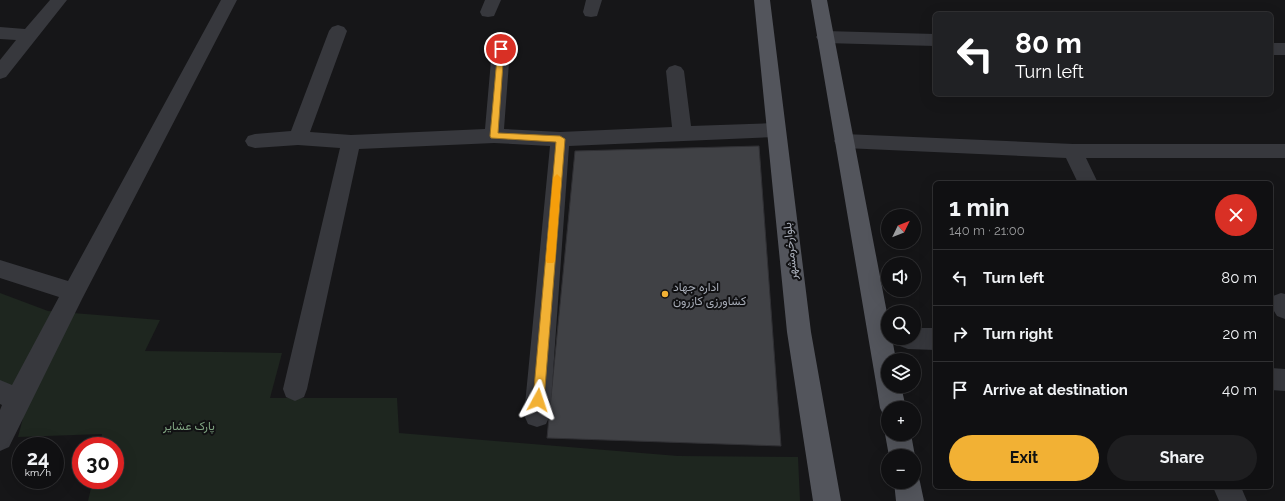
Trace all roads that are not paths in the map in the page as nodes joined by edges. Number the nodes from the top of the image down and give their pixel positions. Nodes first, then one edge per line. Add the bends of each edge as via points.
1 (59, 0) edge
2 (229, 0) edge
3 (762, 0) edge
4 (819, 0) edge
5 (338, 31) dead end
6 (0, 33) edge
7 (29, 35) junction
8 (825, 37) junction
9 (933, 40) edge
10 (1273, 48) edge
11 (501, 49) dead end
12 (1285, 49) edge
13 (675, 71) dead end
14 (0, 73) edge
15 (776, 130) junction
16 (682, 133) junction
17 (494, 136) junction
18 (298, 138) junction
19 (560, 139) junction
20 (255, 141) dead end
21 (844, 141) junction
22 (352, 142) junction
23 (1073, 151) junction
24 (1285, 151) edge
25 (1087, 181) edge
26 (0, 269) edge
27 (74, 292) junction
28 (881, 322) edge
29 (921, 338) edge
30 (933, 339) edge
31 (1273, 379) edge
32 (1285, 380) edge
33 (295, 389) dead end
34 (9, 396) edge
35 (537, 415) dead end
36 (0, 438) edge
37 (908, 489) edge
38 (1228, 489) edge
39 (827, 501) edge
40 (910, 501) edge
41 (1233, 501) edge

1 - 7 street
2 - 27 street
3 - 15 main road, بلوارخرمشهر
4 - 8 main road
5 - 18 street
6 - 7 street
7 - 14 street
8 - 9 street
8 - 21 main road
10 - 12 street
11 - 17 street
13 - 16 street
15 - 16 street
15 - 39 main road, بلوارخرمشهر via 799,332
16 - 19 street
17 - 19 street
17 - 22 street
18 - 20 street
18 - 22 street
19 - 35 street
21 - 23 street
21 - 28 main road
22 - 33 street
23 - 24 street
23 - 25 street
26 - 27 street
27 - 34 street
29 - 30 street
31 - 32 street
34 - 36 street
37 - 40 main road
38 - 41 street

